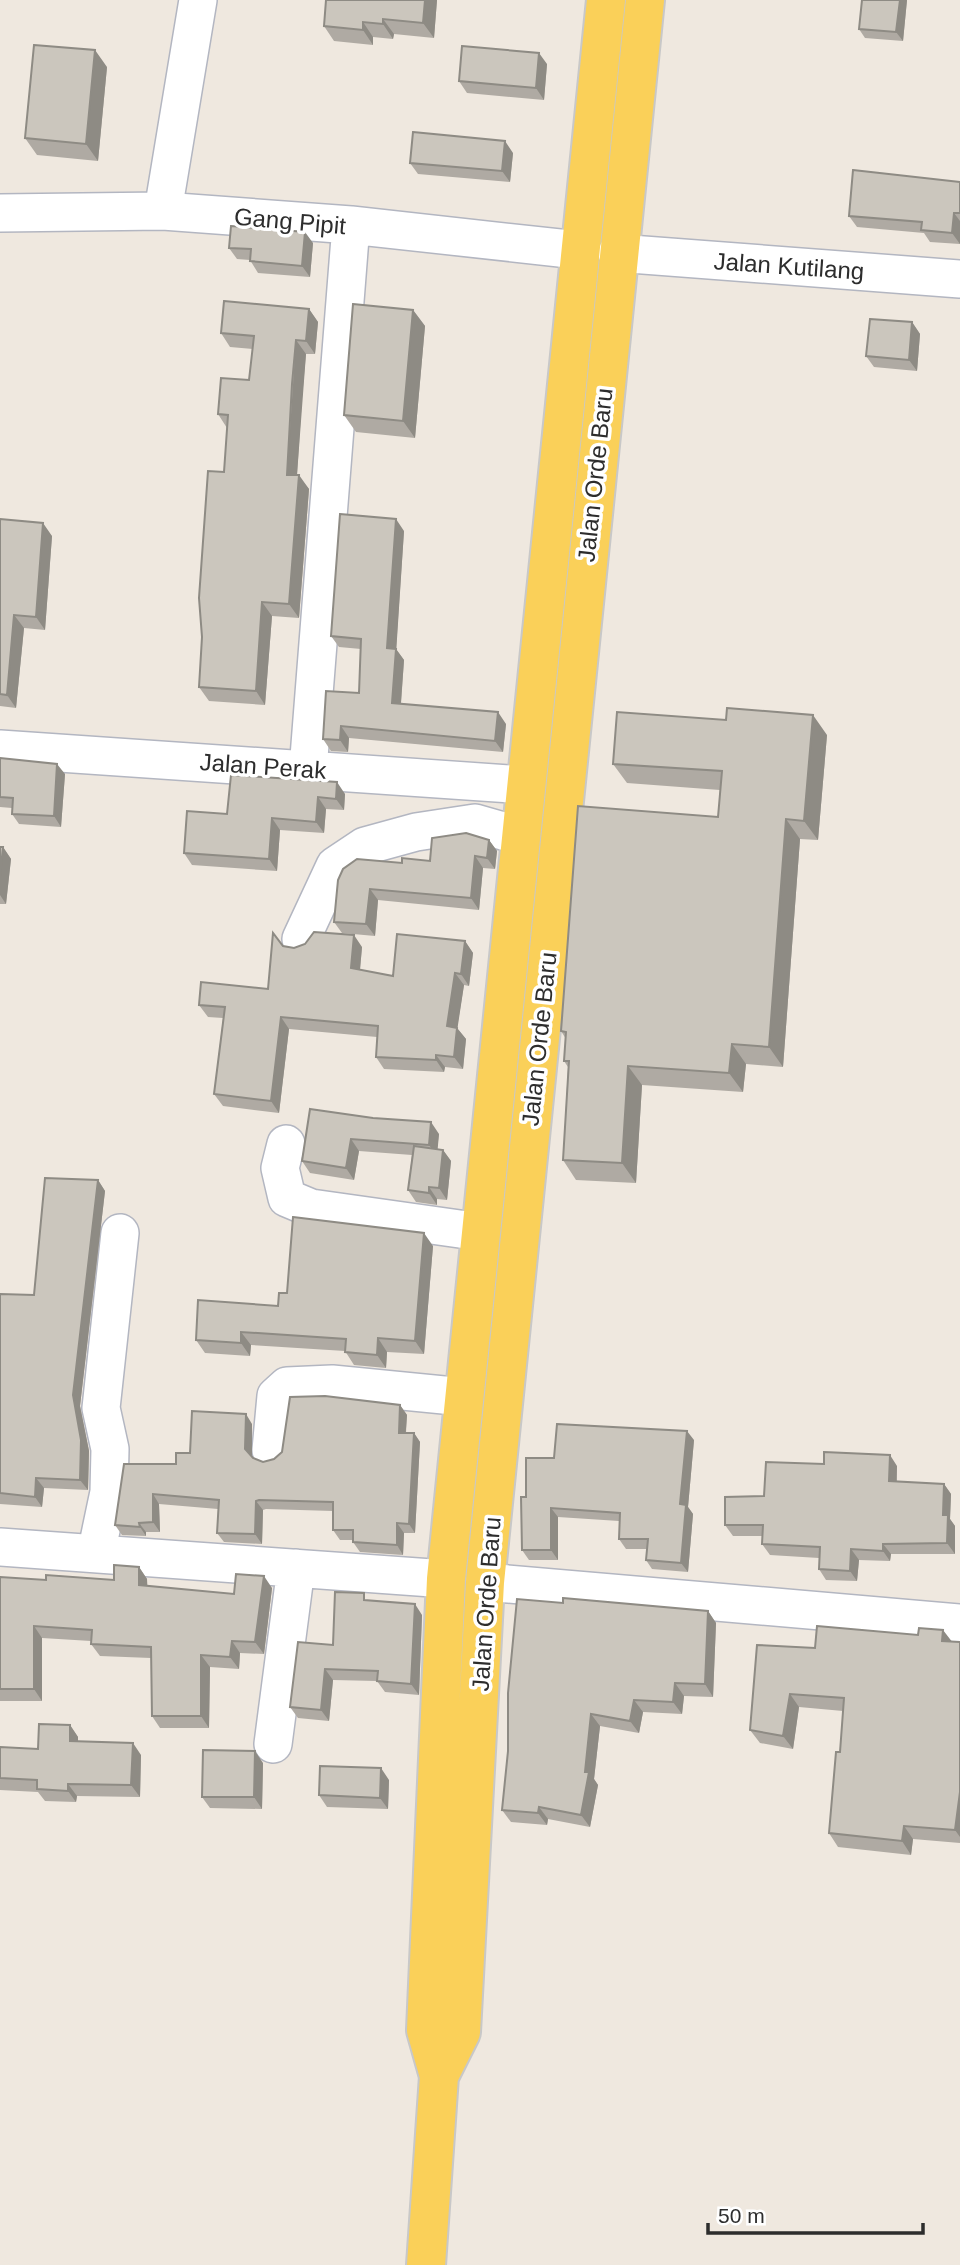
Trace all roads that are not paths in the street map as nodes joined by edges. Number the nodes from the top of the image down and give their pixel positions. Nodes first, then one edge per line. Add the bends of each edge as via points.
1 (198, 0) edge
2 (606, 0) edge
3 (645, 0) edge
4 (163, 211) junction
5 (0, 213) edge
6 (351, 225) junction
7 (578, 250) junction
8 (617, 253) junction
9 (960, 279) edge
10 (0, 749) edge
11 (308, 770) junction
12 (525, 785) junction
13 (520, 836) junction
14 (301, 939) dead end
15 (286, 1144) dead end
16 (489, 1146) junction
17 (528, 1150) junction
18 (481, 1232) junction
19 (120, 1233) dead end
20 (464, 1397) junction
21 (271, 1450) dead end
22 (0, 1548) edge
23 (96, 1554) junction
24 (296, 1568) junction
25 (446, 1579) junction
26 (485, 1582) junction
27 (960, 1623) edge
28 (273, 1744) dead end
29 (439, 2076) junction
30 (426, 2265) edge

1 - 4 street
2 - 7 main road, Jalan Orde Baru
3 - 8 main road, Jalan Orde Baru
4 - 5 street, Gang Pipit
4 - 6 street, Gang Pipit
6 - 7 street, Gang Pipit
6 - 11 street
7 - 12 main road, Jalan Orde Baru
8 - 9 street, Jalan Kutilang
8 - 17 main road, Jalan Orde Baru
10 - 11 street, Jalan Perak
11 - 12 street, Jalan Perak
12 - 13 main road, Jalan Orde Baru
13 - 14 street via 475,823 365,846 335,866
13 - 16 main road, Jalan Orde Baru
15 - 18 street via 280,1168 287,1198 311,1208
16 - 17 main road
16 - 18 main road, Jalan Orde Baru
17 - 26 main road, Jalan Orde Baru
18 - 20 main road, Jalan Orde Baru
19 - 23 street via 101,1408 110,1449 109,1492
20 - 21 street via 331,1384 287,1386 276,1396
20 - 25 main road, Jalan Orde Baru
22 - 23 street
23 - 24 street
24 - 25 street
24 - 28 street
25 - 29 main road, Jalan Orde Baru via 426,2030
26 - 27 street
26 - 29 main road, Jalan Orde Baru via 461,2032
29 - 30 main road, Jalan Orde Baru

